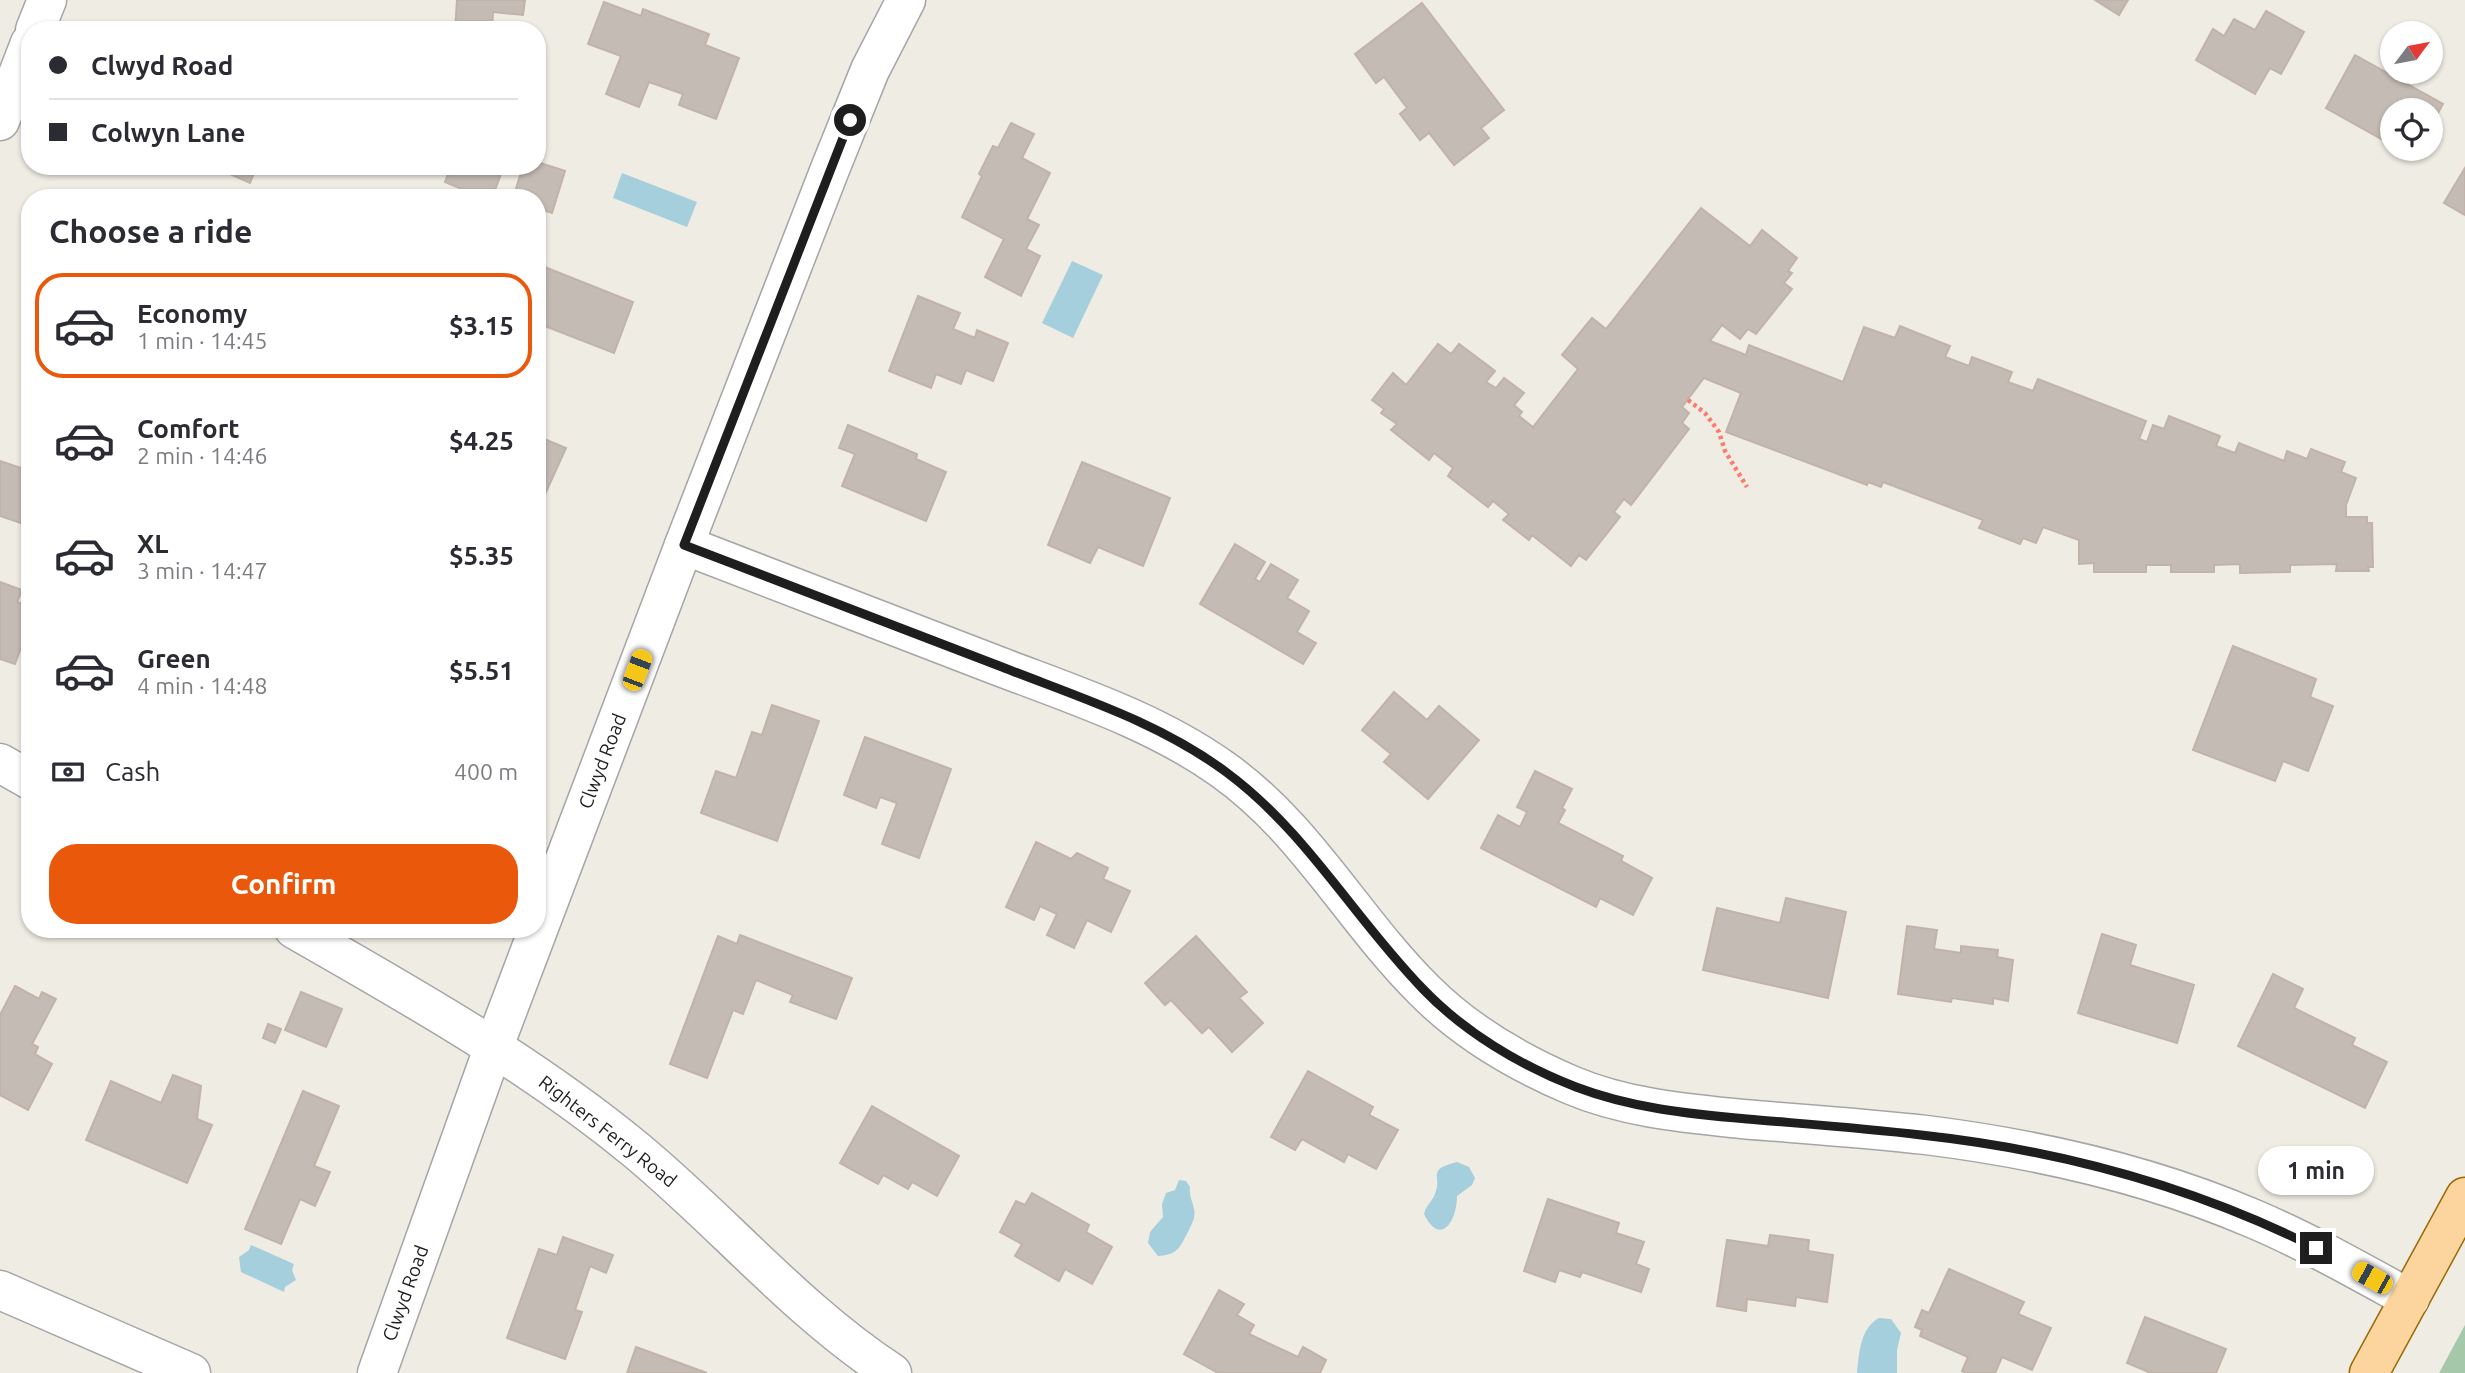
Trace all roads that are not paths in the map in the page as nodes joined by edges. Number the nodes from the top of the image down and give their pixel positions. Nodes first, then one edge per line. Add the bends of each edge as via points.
1 (25, 0) edge
2 (47, 0) edge
3 (906, 0) edge
4 (31, 21) edge
5 (38, 21) edge
6 (21, 66) edge
7 (0, 121) edge
8 (684, 545) junction
9 (0, 763) edge
10 (21, 775) edge
11 (546, 909) edge
12 (309, 938) edge
13 (535, 938) edge
14 (494, 1046) junction
15 (2465, 1197) edge
16 (0, 1290) edge
17 (2410, 1299) junction
18 (191, 1373) edge
19 (377, 1373) edge
20 (892, 1373) edge
21 (2369, 1373) edge

1 - 4 street
2 - 5 street
3 - 8 street, Clwyd Road via 870,70
6 - 7 street
8 - 11 street, Clwyd Road
8 - 17 street via 1123,714 1193,750 1285,823 1423,990 1497,1048 1577,1088 1658,1110 1921,1135 2087,1163 2252,1218
9 - 10 street
12 - 14 street, Righters Ferry Road
13 - 14 street, Clwyd Road
14 - 19 street, Clwyd Road
14 - 20 street, Righters Ferry Road via 638,1152 839,1336
15 - 17 main road
16 - 18 street
17 - 21 main road

